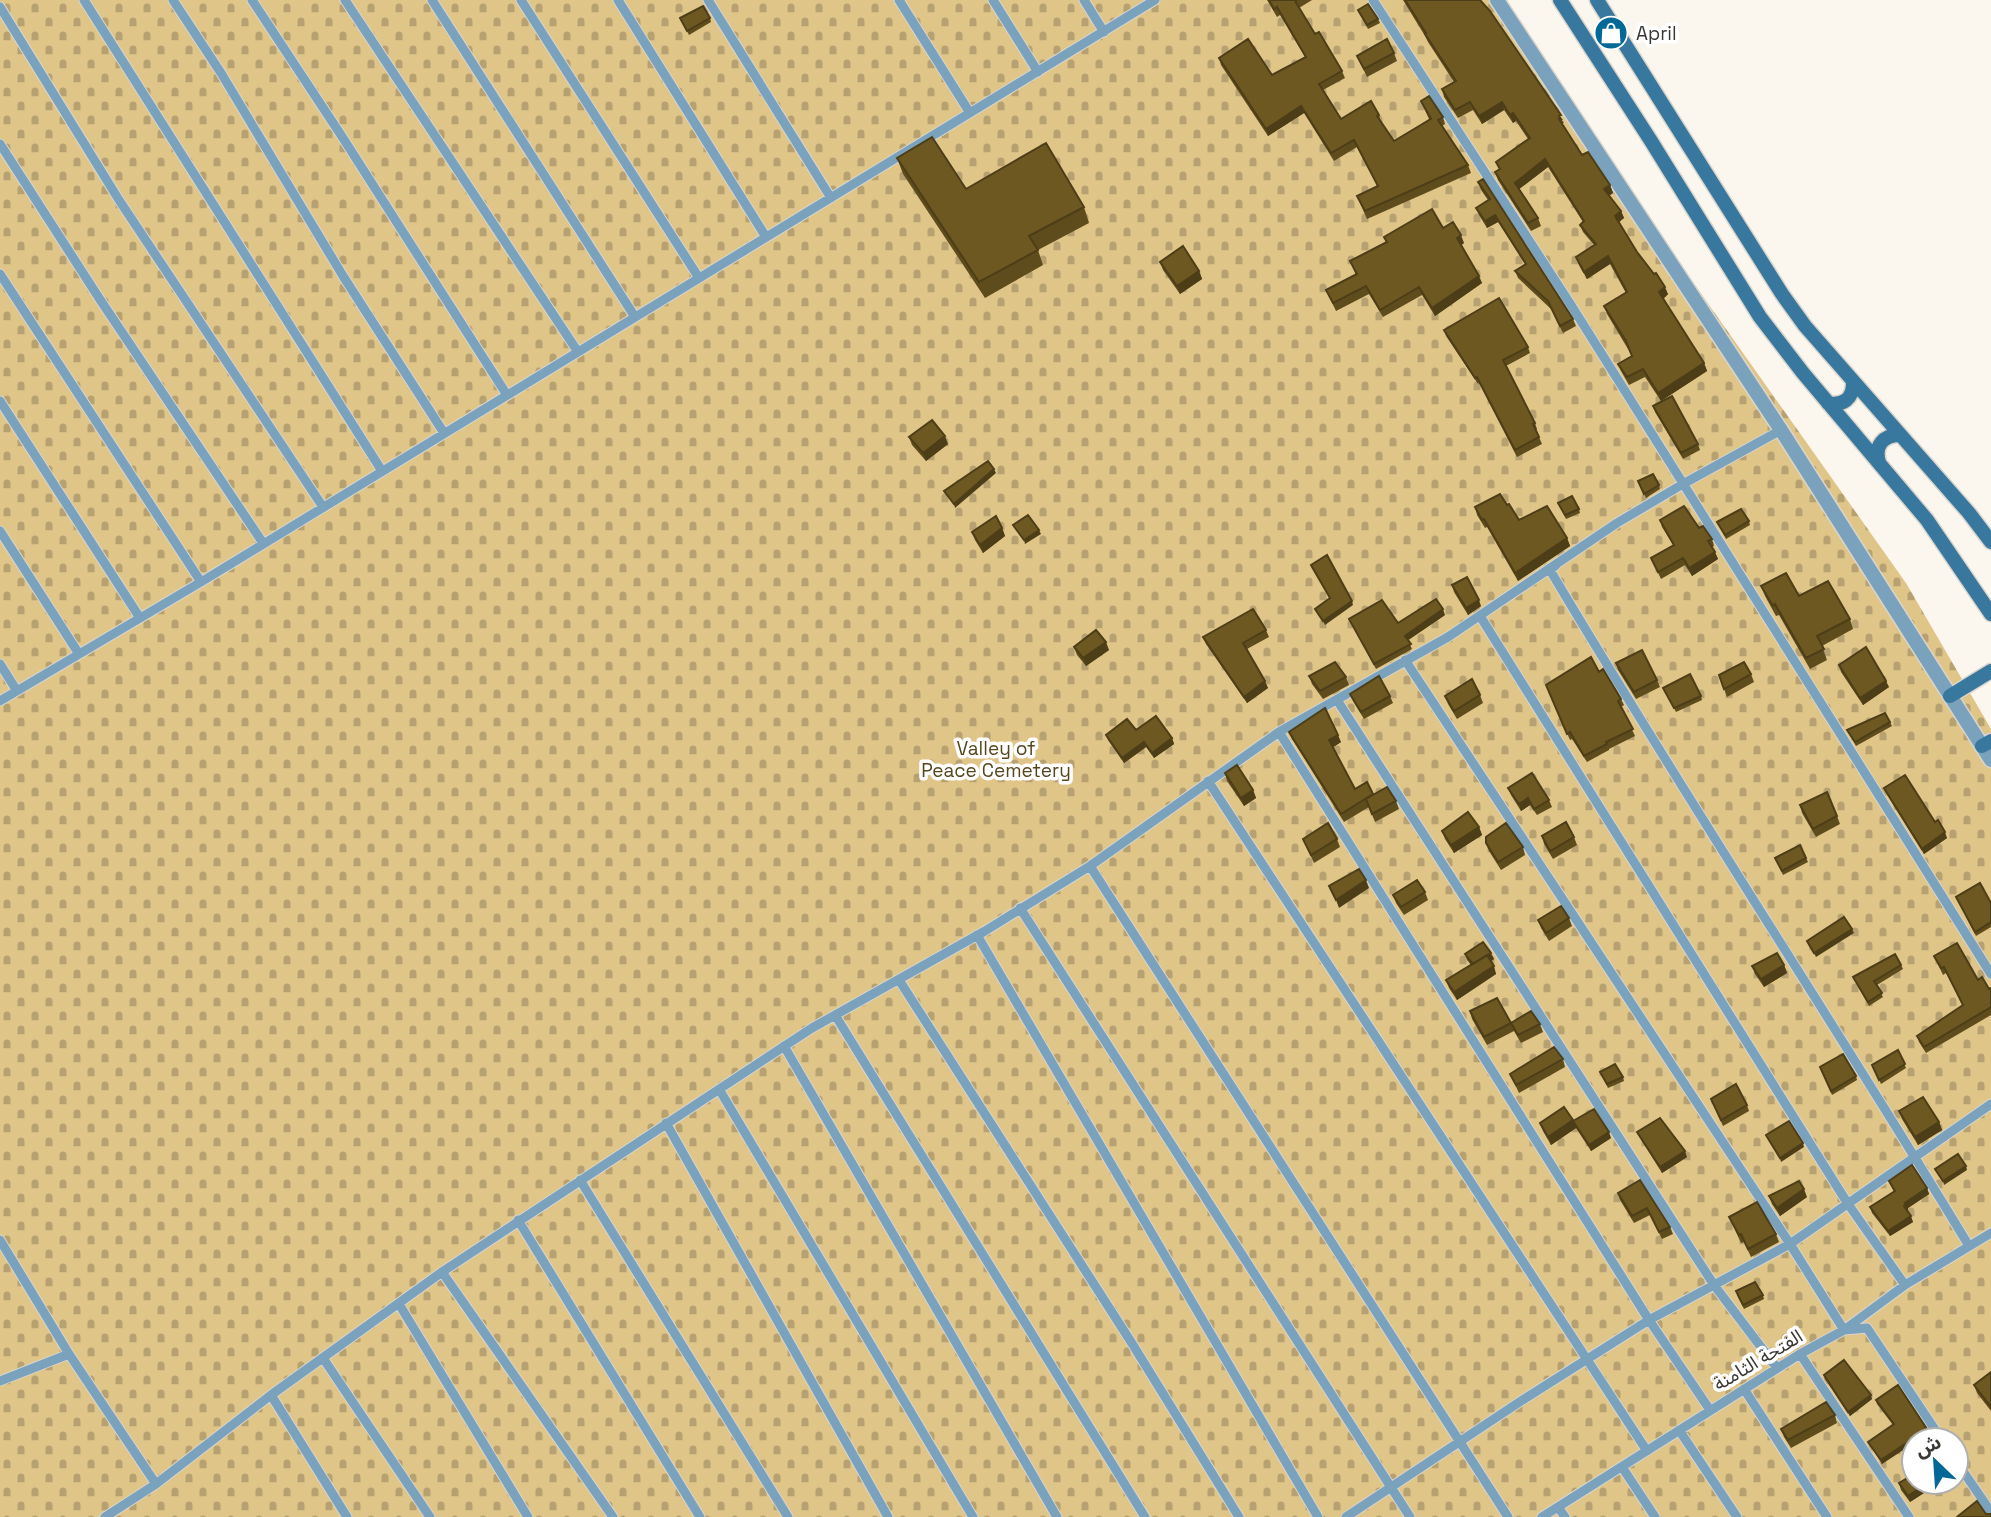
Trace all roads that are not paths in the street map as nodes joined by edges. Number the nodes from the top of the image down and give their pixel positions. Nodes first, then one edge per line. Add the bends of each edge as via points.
1 (84, 0) edge
2 (173, 0) edge
3 (251, 0) edge
4 (345, 0) edge
5 (432, 0) edge
6 (521, 0) edge
7 (618, 0) edge
8 (708, 0) edge
9 (898, 0) edge
10 (993, 0) edge
11 (1084, 0) edge
12 (1155, 0) edge
13 (1373, 0) edge
14 (1497, 0) edge
15 (1560, 0) edge
16 (1597, 0) edge
17 (0, 7) edge
18 (1104, 32) junction
19 (1038, 72) junction
20 (970, 113) junction
21 (0, 144) edge
22 (831, 198) junction
23 (766, 237) junction
24 (0, 274) edge
25 (699, 278) junction
26 (635, 317) junction
27 (578, 352) junction
28 (1853, 383) junction
29 (508, 395) junction
30 (0, 401) edge
31 (1828, 403) junction
32 (1781, 430) junction
33 (444, 433) junction
34 (1900, 435) junction
35 (1879, 463) junction
36 (383, 471) junction
37 (1683, 484) junction
38 (323, 507) junction
39 (0, 531) edge
40 (1991, 542) edge
41 (263, 543) junction
42 (1564, 558) junction
43 (201, 582) junction
44 (1991, 614) edge
45 (1480, 616) junction
46 (140, 618) junction
47 (79, 654) junction
48 (1405, 660) junction
49 (0, 664) edge
50 (1991, 671) edge
51 (17, 691) junction
52 (1950, 696) junction
53 (1337, 700) junction
54 (0, 701) edge
55 (1279, 732) junction
56 (1987, 744) edge
57 (1991, 760) edge
58 (1208, 781) junction
59 (1090, 866) junction
60 (1020, 908) junction
61 (977, 935) junction
62 (1991, 974) edge
63 (899, 980) junction
64 (835, 1015) junction
65 (784, 1046) junction
66 (719, 1089) junction
67 (1991, 1104) edge
68 (666, 1123) junction
69 (1914, 1156) junction
70 (580, 1180) junction
71 (1848, 1204) junction
72 (518, 1220) junction
73 (1991, 1233) edge
74 (0, 1240) edge
75 (1790, 1244) junction
76 (1969, 1246) junction
77 (442, 1272) junction
78 (1714, 1285) junction
79 (1905, 1285) junction
80 (399, 1304) junction
81 (1649, 1320) junction
82 (1844, 1330) junction
83 (69, 1354) junction
84 (1800, 1354) junction
85 (323, 1358) junction
86 (1587, 1360) junction
87 (1777, 1368) junction
88 (0, 1381) edge
89 (1744, 1389) junction
90 (271, 1395) junction
91 (1710, 1410) junction
92 (1933, 1426) edge
93 (1679, 1430) junction
94 (1459, 1442) junction
95 (1647, 1451) junction
96 (1622, 1467) junction
97 (1970, 1481) edge
98 (156, 1484) junction
99 (1391, 1489) junction
100 (1558, 1507) junction
101 (1991, 1512) edge
102 (105, 1517) edge
103 (347, 1517) edge
104 (429, 1517) edge
105 (528, 1517) edge
106 (613, 1517) edge
107 (700, 1517) edge
108 (788, 1517) edge
109 (888, 1517) edge
110 (973, 1517) edge
111 (1057, 1517) edge
112 (1145, 1517) edge
113 (1239, 1517) edge
114 (1318, 1517) edge
115 (1346, 1517) edge
116 (1410, 1517) edge
117 (1508, 1517) edge
118 (1542, 1517) edge
119 (1565, 1517) edge
120 (1654, 1517) edge
121 (1737, 1517) edge
122 (1827, 1517) edge
123 (1909, 1517) edge

1 - 36 lane
2 - 33 lane
3 - 29 lane
4 - 27 lane
5 - 26 lane
6 - 25 lane
7 - 23 lane
8 - 22 lane
9 - 20 lane
10 - 19 lane
11 - 18 lane
12 - 18 lane
13 - 37 lane
14 - 32 street
15 - 31 main road via 1759,317
16 - 28 main road via 1782,294
17 - 38 lane via 119,200
18 - 19 lane
19 - 20 lane
20 - 22 lane
21 - 41 lane
22 - 23 lane
23 - 25 lane
24 - 43 lane
25 - 26 lane
26 - 27 lane
27 - 29 lane
28 - 31 main road via 1844,403
28 - 34 main road
29 - 33 lane
30 - 46 lane
31 - 35 main road
32 - 37 lane
32 - 52 street
33 - 36 lane
34 - 35 main road via 1891,435 1878,446
34 - 40 main road
35 - 44 main road via 1927,520
36 - 38 lane
37 - 42 lane
37 - 62 lane
38 - 41 lane
39 - 47 lane
41 - 43 lane
42 - 45 lane
42 - 69 lane via 1550,570
43 - 46 lane
45 - 48 lane
45 - 71 lane
46 - 47 lane
47 - 51 lane
48 - 53 lane
48 - 75 lane
49 - 51 lane
50 - 52 main road
51 - 54 lane
52 - 56 street
53 - 55 lane
53 - 78 lane
55 - 58 lane
55 - 81 lane
56 - 57 street
58 - 59 lane
58 - 86 lane
59 - 60 lane
59 - 94 lane
60 - 61 lane
60 - 99 lane
61 - 63 lane
61 - 114 lane
63 - 64 lane
63 - 113 lane
64 - 65 lane
64 - 112 lane
65 - 66 lane
65 - 111 lane
66 - 68 lane
66 - 110 lane
67 - 69 lane
68 - 70 lane
68 - 109 lane
69 - 71 lane
69 - 76 lane
70 - 72 lane
70 - 108 lane
71 - 75 lane
71 - 79 lane
72 - 77 lane
72 - 107 lane
73 - 76 lane, الفتحة الثامنة
74 - 83 lane
75 - 78 lane
75 - 82 lane
76 - 79 lane, الفتحة الثامنة
77 - 80 lane
77 - 106 lane
78 - 81 lane
78 - 87 lane
79 - 82 lane, الفتحة الثامنة
80 - 85 lane
80 - 105 lane
81 - 86 lane
81 - 91 lane
82 - 84 lane, الفتحة الثامنة
82 - 92 lane via 1867,1328
83 - 88 lane
83 - 98 lane
84 - 87 lane, الفتحة الثامنة
84 - 123 lane
85 - 90 lane
85 - 104 lane
86 - 94 lane
86 - 95 lane
87 - 89 lane, الفتحة الثامنة
89 - 91 lane, الفتحة الثامنة
89 - 122 lane
90 - 98 lane
90 - 103 lane
91 - 93 lane, الفتحة الثامنة
93 - 95 lane, الفتحة الثامنة
93 - 121 lane
94 - 99 lane
94 - 117 lane
95 - 96 lane, الفتحة الثامنة
96 - 100 lane, الفتحة الثامنة
96 - 120 lane
97 - 101 lane
98 - 102 lane
99 - 115 lane
99 - 116 lane
100 - 118 lane, الفتحة الثامنة
100 - 119 lane

